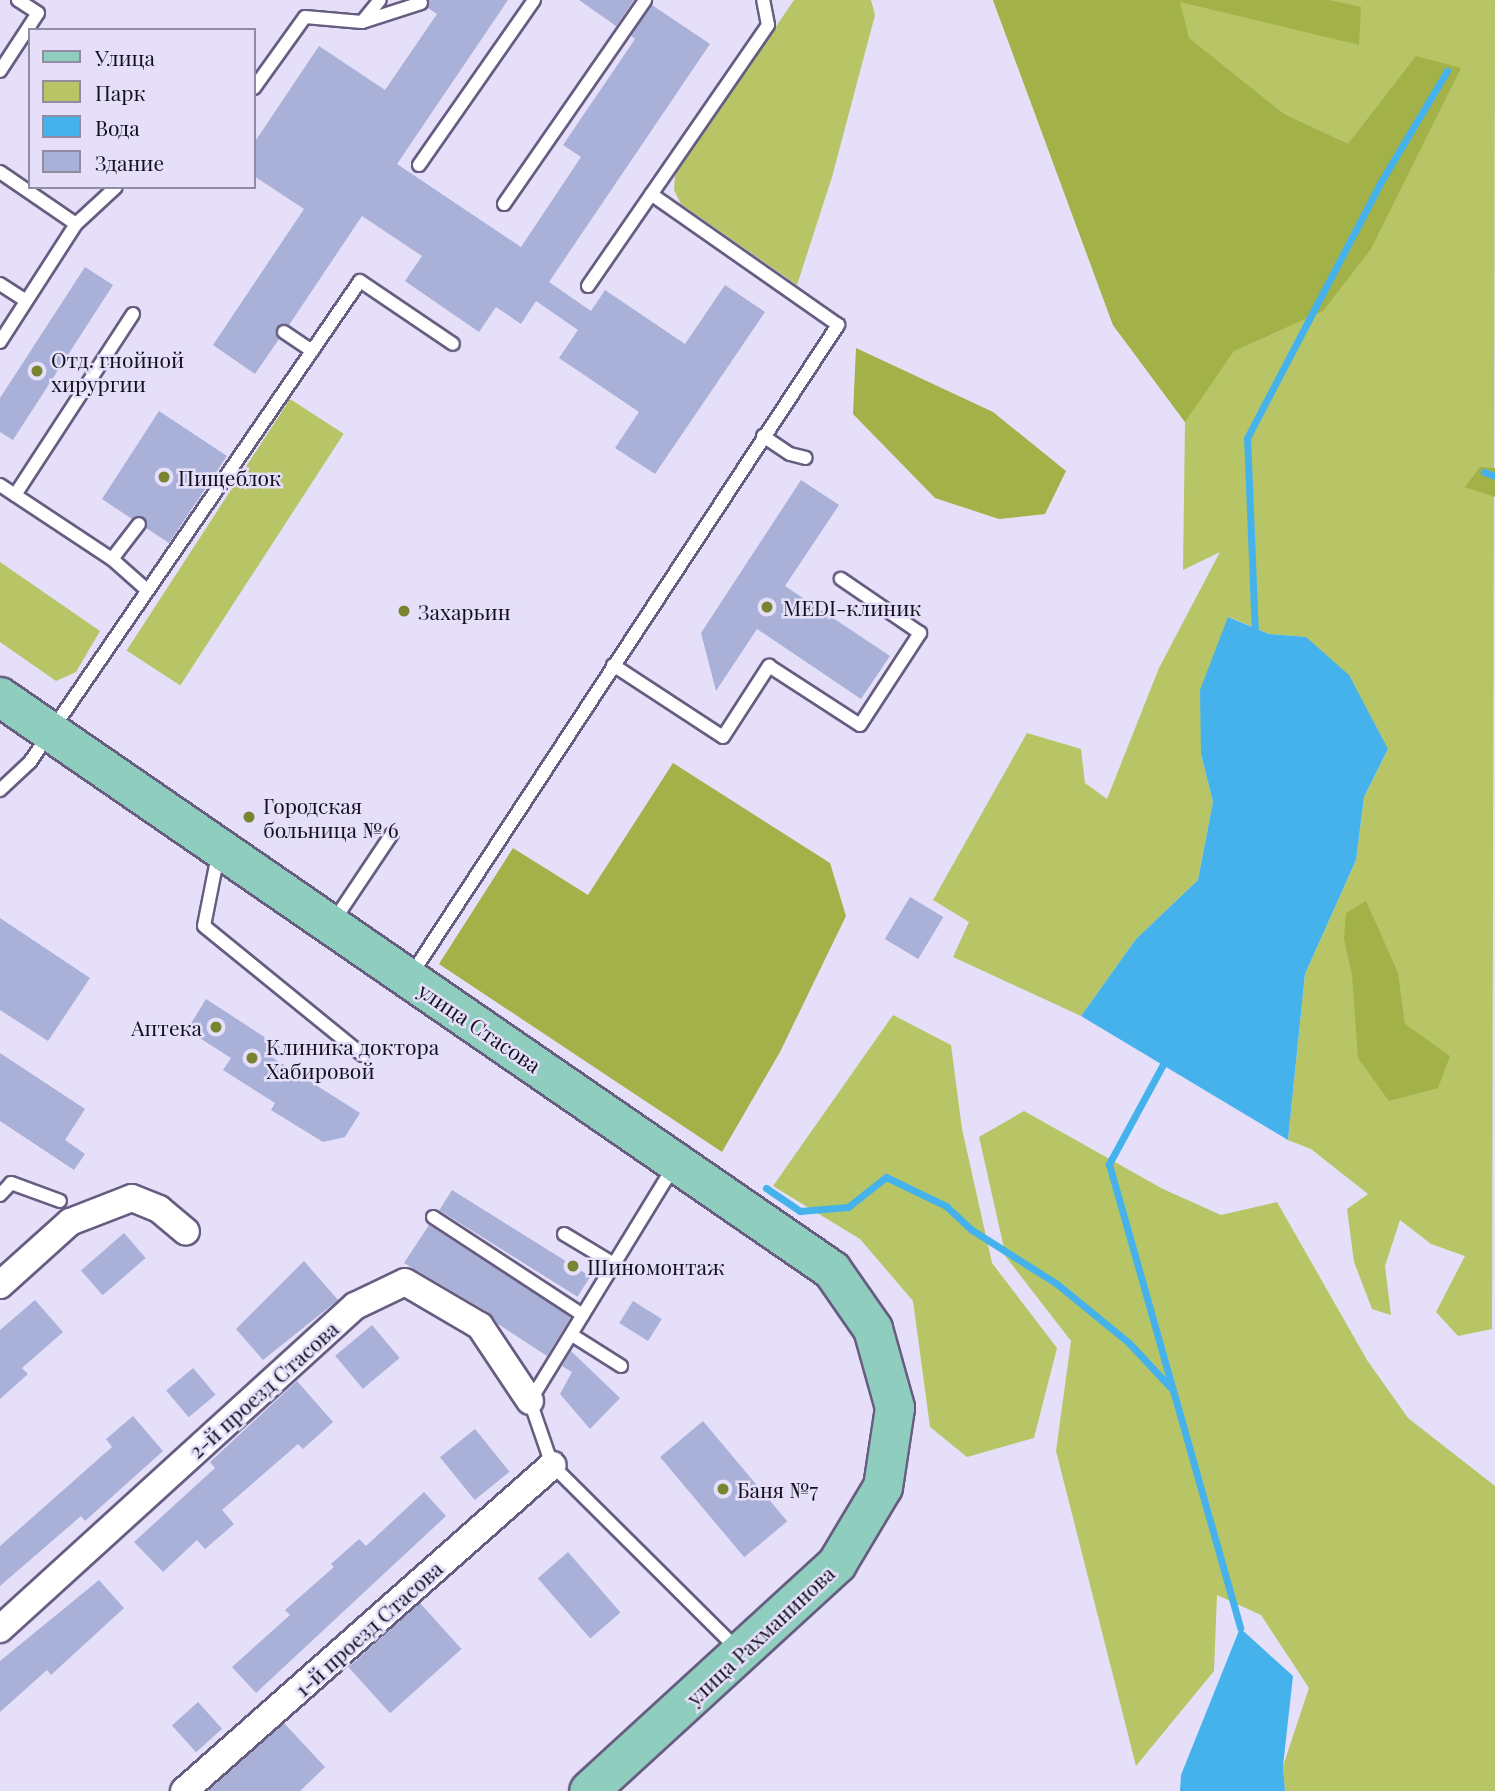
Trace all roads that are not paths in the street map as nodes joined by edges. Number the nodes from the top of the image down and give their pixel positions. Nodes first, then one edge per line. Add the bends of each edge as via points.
1 (18, 0) edge
2 (380, 0) edge
3 (534, 0) edge
4 (645, 0) edge
5 (763, 0) edge
6 (421, 3) dead end
7 (362, 22) junction
8 (28, 28) edge
9 (28, 28) edge
10 (0, 71) edge
11 (256, 85) edge
12 (419, 165) dead end
13 (0, 172) edge
14 (114, 189) edge
15 (650, 194) junction
16 (504, 204) dead end
17 (76, 225) junction
18 (0, 284) edge
19 (588, 286) dead end
20 (25, 300) junction
21 (133, 314) dead end
22 (284, 332) dead end
23 (0, 342) edge
24 (453, 344) dead end
25 (312, 351) junction
26 (763, 436) junction
27 (806, 458) dead end
28 (0, 485) edge
29 (15, 495) junction
30 (139, 524) dead end
31 (112, 559) junction
32 (841, 579) dead end
33 (147, 590) junction
34 (613, 665) junction
35 (0, 697) edge
36 (50, 732) junction
37 (0, 790) edge
38 (391, 834) dead end
39 (220, 848) junction
40 (331, 925) junction
41 (409, 979) junction
42 (363, 1055) dead end
43 (676, 1161) junction
44 (0, 1195) edge
45 (60, 1201) dead end
46 (433, 1217) dead end
47 (186, 1232) dead end
48 (564, 1234) dead end
49 (614, 1264) junction
50 (0, 1285) edge
51 (583, 1315) junction
52 (572, 1335) junction
53 (621, 1366) dead end
54 (530, 1401) junction
55 (895, 1408) joint
56 (552, 1465) junction
57 (0, 1629) edge
58 (741, 1655) junction
59 (184, 1791) edge
60 (589, 1791) edge

1 - 8 lane via 38,13
2 - 7 lane
3 - 12 lane
4 - 16 lane
5 - 15 lane via 768,25
6 - 7 lane
7 - 11 lane via 305,17
9 - 10 lane
13 - 17 lane
14 - 17 lane
15 - 19 lane
15 - 26 lane via 838,325
17 - 20 lane
18 - 20 lane
20 - 23 lane
21 - 29 lane
22 - 25 lane
24 - 25 lane via 360,281
25 - 33 lane
26 - 27 lane via 790,454
26 - 34 lane
28 - 29 lane
29 - 31 lane
30 - 31 lane
31 - 33 lane
32 - 34 lane via 920,633 860,725 769,666 723,737
33 - 36 lane
34 - 41 lane via 491,843
35 - 36 main road, улица Стасова
36 - 37 lane via 30,762
36 - 39 main road, улица Стасова
38 - 40 lane
39 - 40 main road, улица Стасова
39 - 42 lane via 209,884 204,926
40 - 41 main road, улица Стасова
41 - 43 main road, улица Стасова
43 - 49 lane
43 - 55 main road, улица Стасова via 832,1270 873,1329
44 - 45 lane via 11,1183
46 - 51 lane
47 - 50 street via 159,1209 132,1198 70,1222
48 - 49 lane
49 - 51 lane
51 - 52 lane
52 - 53 lane
52 - 54 lane
54 - 56 lane
54 - 57 street, 2-й проезд Стасова via 480,1326 405,1282 355,1306
55 - 58 main road, улица Рахманинова via 883,1487 837,1564
56 - 58 lane
56 - 59 street, 1-й проезд Стасова
58 - 60 main road, улица Рахманинова

